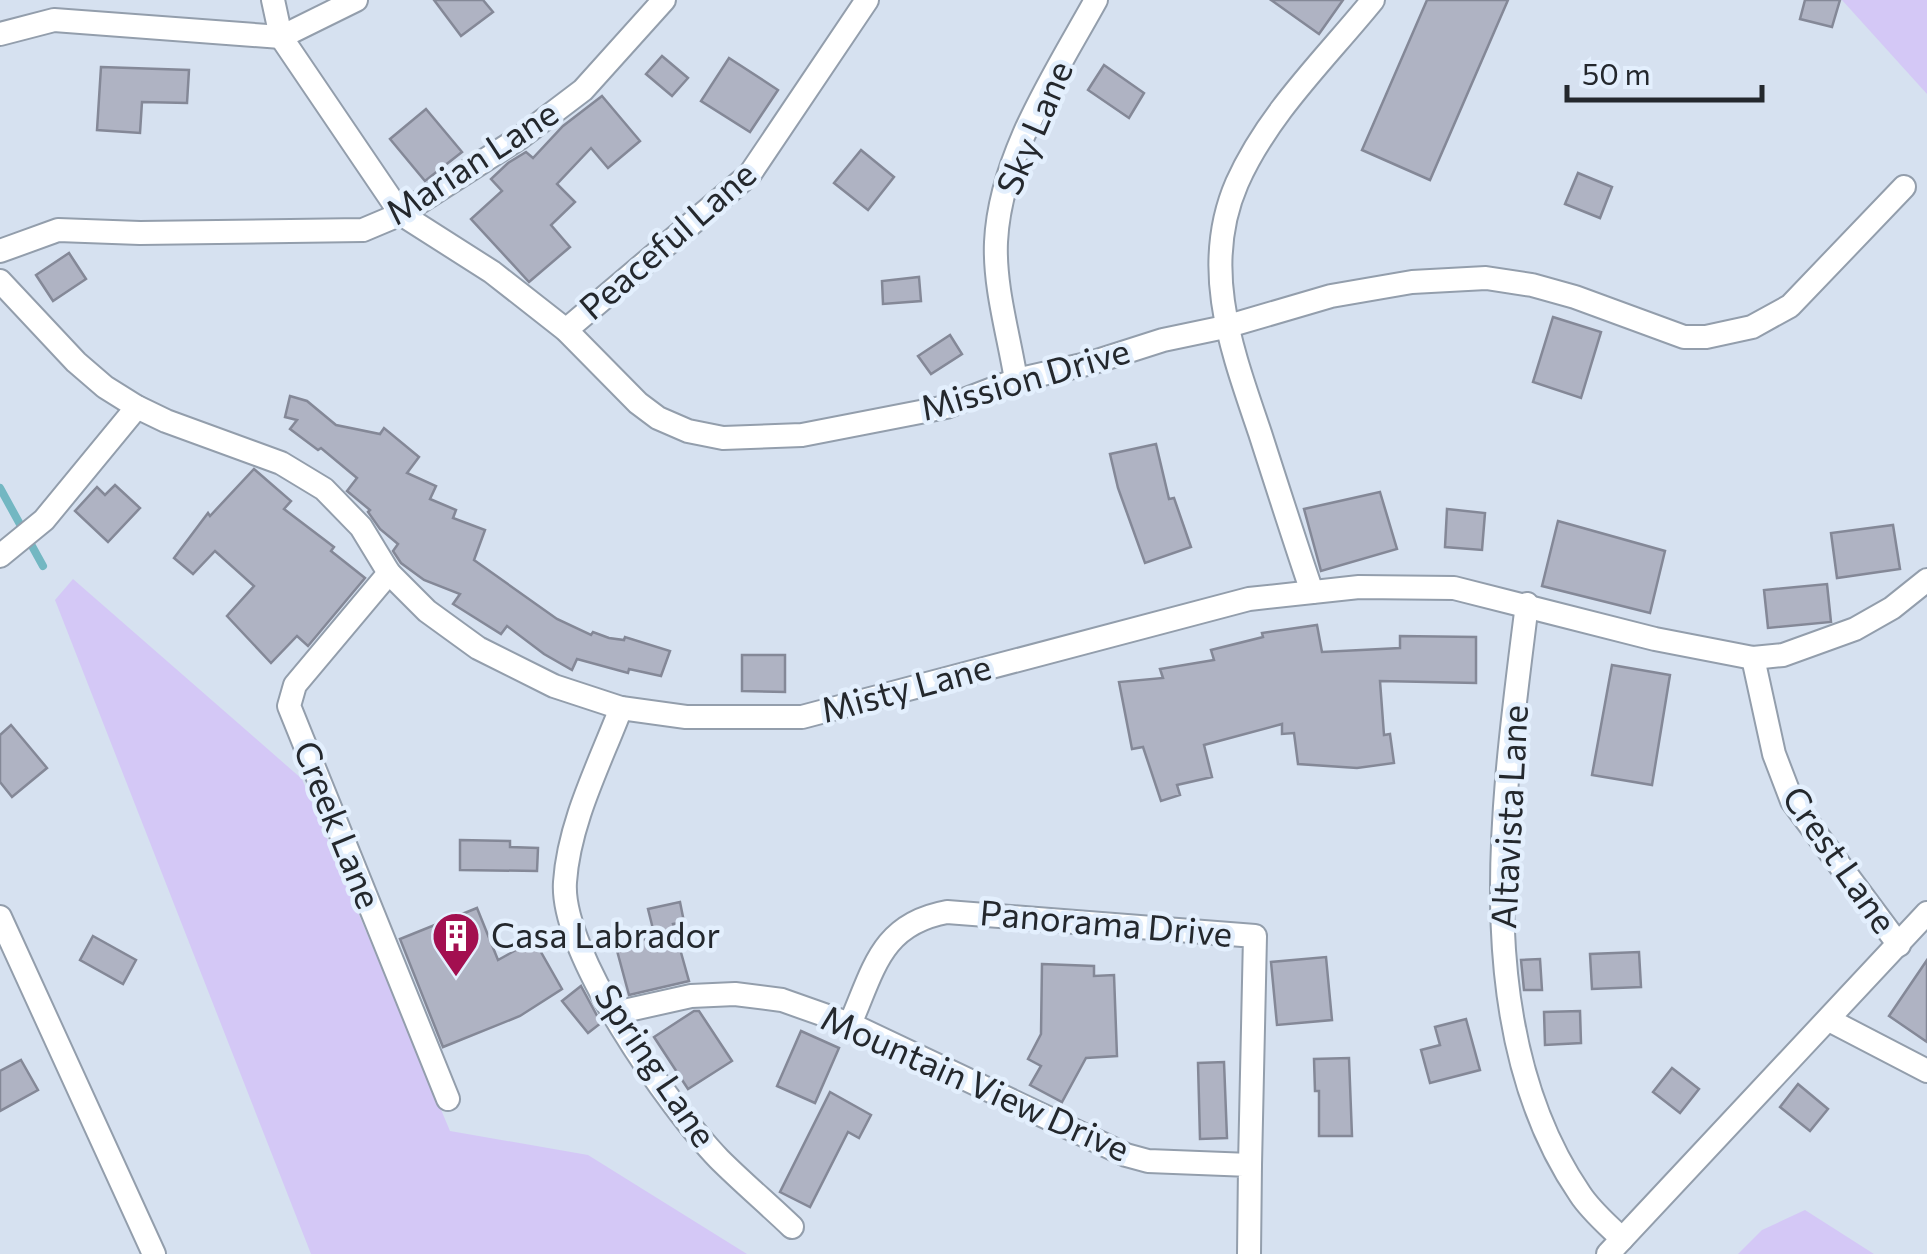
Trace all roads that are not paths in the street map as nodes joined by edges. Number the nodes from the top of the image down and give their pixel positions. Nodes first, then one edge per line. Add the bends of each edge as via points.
1 (273, 0) edge
2 (356, 0) edge
3 (664, 0) edge
4 (867, 0) edge
5 (1096, 0) edge
6 (1373, 0) edge
7 (52, 10) edge
8 (0, 34) edge
9 (281, 37) junction
10 (1904, 187) dead end
11 (400, 214) junction
12 (0, 250) edge
13 (0, 281) edge
14 (1225, 327) junction
15 (566, 330) junction
16 (1016, 380) junction
17 (137, 407) junction
18 (2, 555) edge
19 (388, 573) junction
20 (1927, 580) edge
21 (1312, 592) junction
22 (1527, 604) junction
23 (1753, 658) junction
24 (621, 708) junction
25 (1927, 913) edge
26 (0, 917) edge
27 (1899, 945) junction
28 (615, 1013) junction
29 (1829, 1020) junction
30 (850, 1024) junction
31 (1927, 1070) edge
32 (448, 1099) dead end
33 (1250, 1165) junction
34 (792, 1227) dead end
35 (1615, 1246) edge
36 (154, 1254) edge
37 (1249, 1254) edge

1 - 9 street, Mission Drive
2 - 9 street
3 - 11 street, Marian Lane via 583,90
4 - 15 street, Peaceful Lane via 750,174
5 - 16 street, Sky Lane via 1024,138 1001,207 998,277
6 - 14 street via 1285,104 1238,180 1220,247
7 - 8 street
7 - 9 street
9 - 11 street, Mission Drive
10 - 14 street, Mission Drive via 1790,306 1752,327 1706,337 1684,337 1575,297 1486,278 1332,296
11 - 12 street, Marian Lane via 363,230 58,230
11 - 15 street, Mission Drive via 492,272
13 - 17 street, Misty Lane via 76,362
14 - 16 street, Mission Drive
14 - 21 street
15 - 16 street, Mission Drive via 658,418 723,438 856,425 946,407
17 - 18 street via 44,520
17 - 19 street, Misty Lane via 306,476 361,527
19 - 24 street, Misty Lane via 478,648 554,686
19 - 32 street, Creek Lane via 296,685 288,706
20 - 23 street, Misty Lane via 1855,629 1800,650
21 - 22 street, Misty Lane via 1454,588
21 - 24 street, Misty Lane via 1249,600 802,716 686,717
22 - 23 street, Misty Lane
22 - 35 street, Altavista Lane via 1502,856 1511,1012 1526,1074 1562,1164
23 - 27 street, Crest Lane via 1792,801
24 - 28 street, Spring Lane via 574,832 564,884 588,966
25 - 27 street
26 - 36 street
27 - 29 street
28 - 30 street, Mountain View Drive via 735,994 782,1000
28 - 34 street, Spring Lane via 658,1082 717,1156
29 - 31 street
29 - 35 street
30 - 33 street, Mountain View Drive via 1126,1155
30 - 33 street, Panorama Drive via 884,946 929,915 1255,936
33 - 37 street

